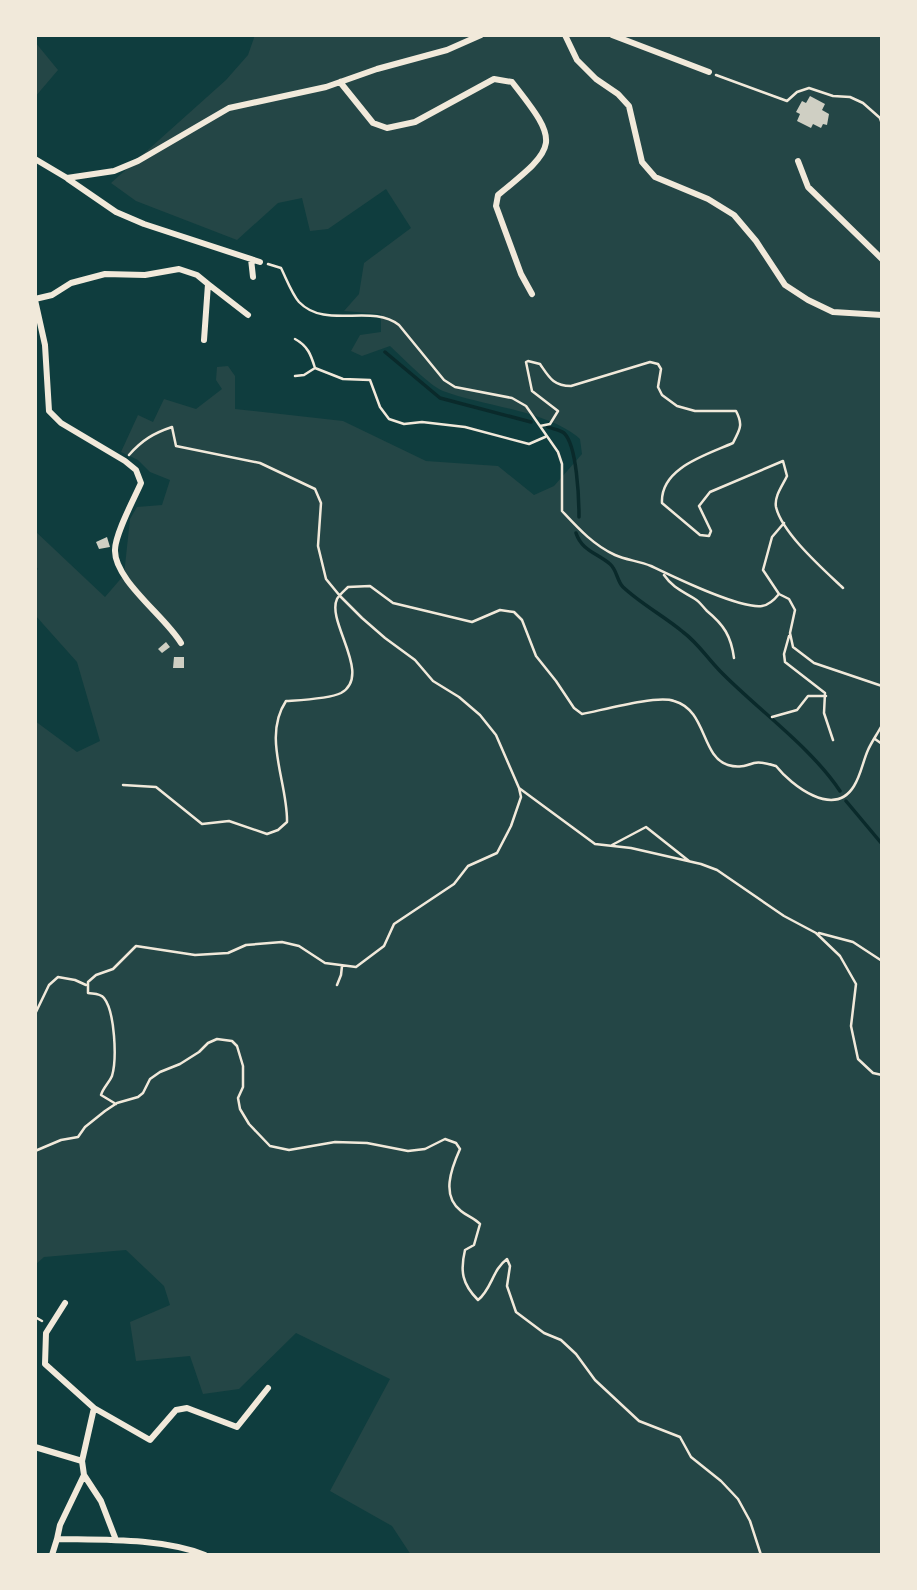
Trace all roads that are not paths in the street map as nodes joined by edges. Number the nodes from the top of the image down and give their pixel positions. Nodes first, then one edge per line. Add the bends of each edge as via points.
1 (481, 35) edge
2 (565, 35) edge
3 (612, 35) edge
4 (709, 72) road end
5 (340, 82) junction
6 (35, 159) edge
7 (798, 161) dead end
8 (67, 178) junction
9 (251, 259) junction
10 (882, 259) edge
11 (260, 261) road end
12 (253, 278) dead end
13 (208, 284) junction
14 (532, 294) dead end
15 (35, 300) edge
16 (248, 315) dead end
17 (882, 315) edge
18 (204, 340) dead end
19 (181, 643) dead end
20 (65, 1303) dead end
21 (268, 1388) dead end
22 (94, 1408) junction
23 (35, 1447) edge
24 (82, 1461) junction
25 (83, 1475) junction
26 (57, 1539) junction
27 (116, 1540) junction
28 (52, 1555) edge
29 (205, 1555) edge

1 - 5 street
2 - 17 street via 577,60 629,106 642,163 655,177 734,215 785,285 808,300 833,312
3 - 4 street
5 - 8 street via 229,108 138,161 114,171
5 - 14 street via 373,123 387,128 415,122 494,79 512,82 541,119 547,142 535,163 498,195 496,206
6 - 8 street
7 - 10 street via 808,187
8 - 9 street via 117,212 144,224
9 - 11 street
9 - 12 street
13 - 15 street via 179,268 145,275 105,274
13 - 16 street
13 - 18 street
15 - 19 street via 46,345 49,411 136,470 141,483 115,550 120,570
20 - 22 street via 46,1333 45,1364
21 - 22 street via 237,1427 187,1408 176,1410 150,1440
22 - 24 street
23 - 24 street
24 - 25 street
25 - 26 street
25 - 27 street via 101,1501
26 - 27 street
26 - 28 street
27 - 29 street via 191,1549

